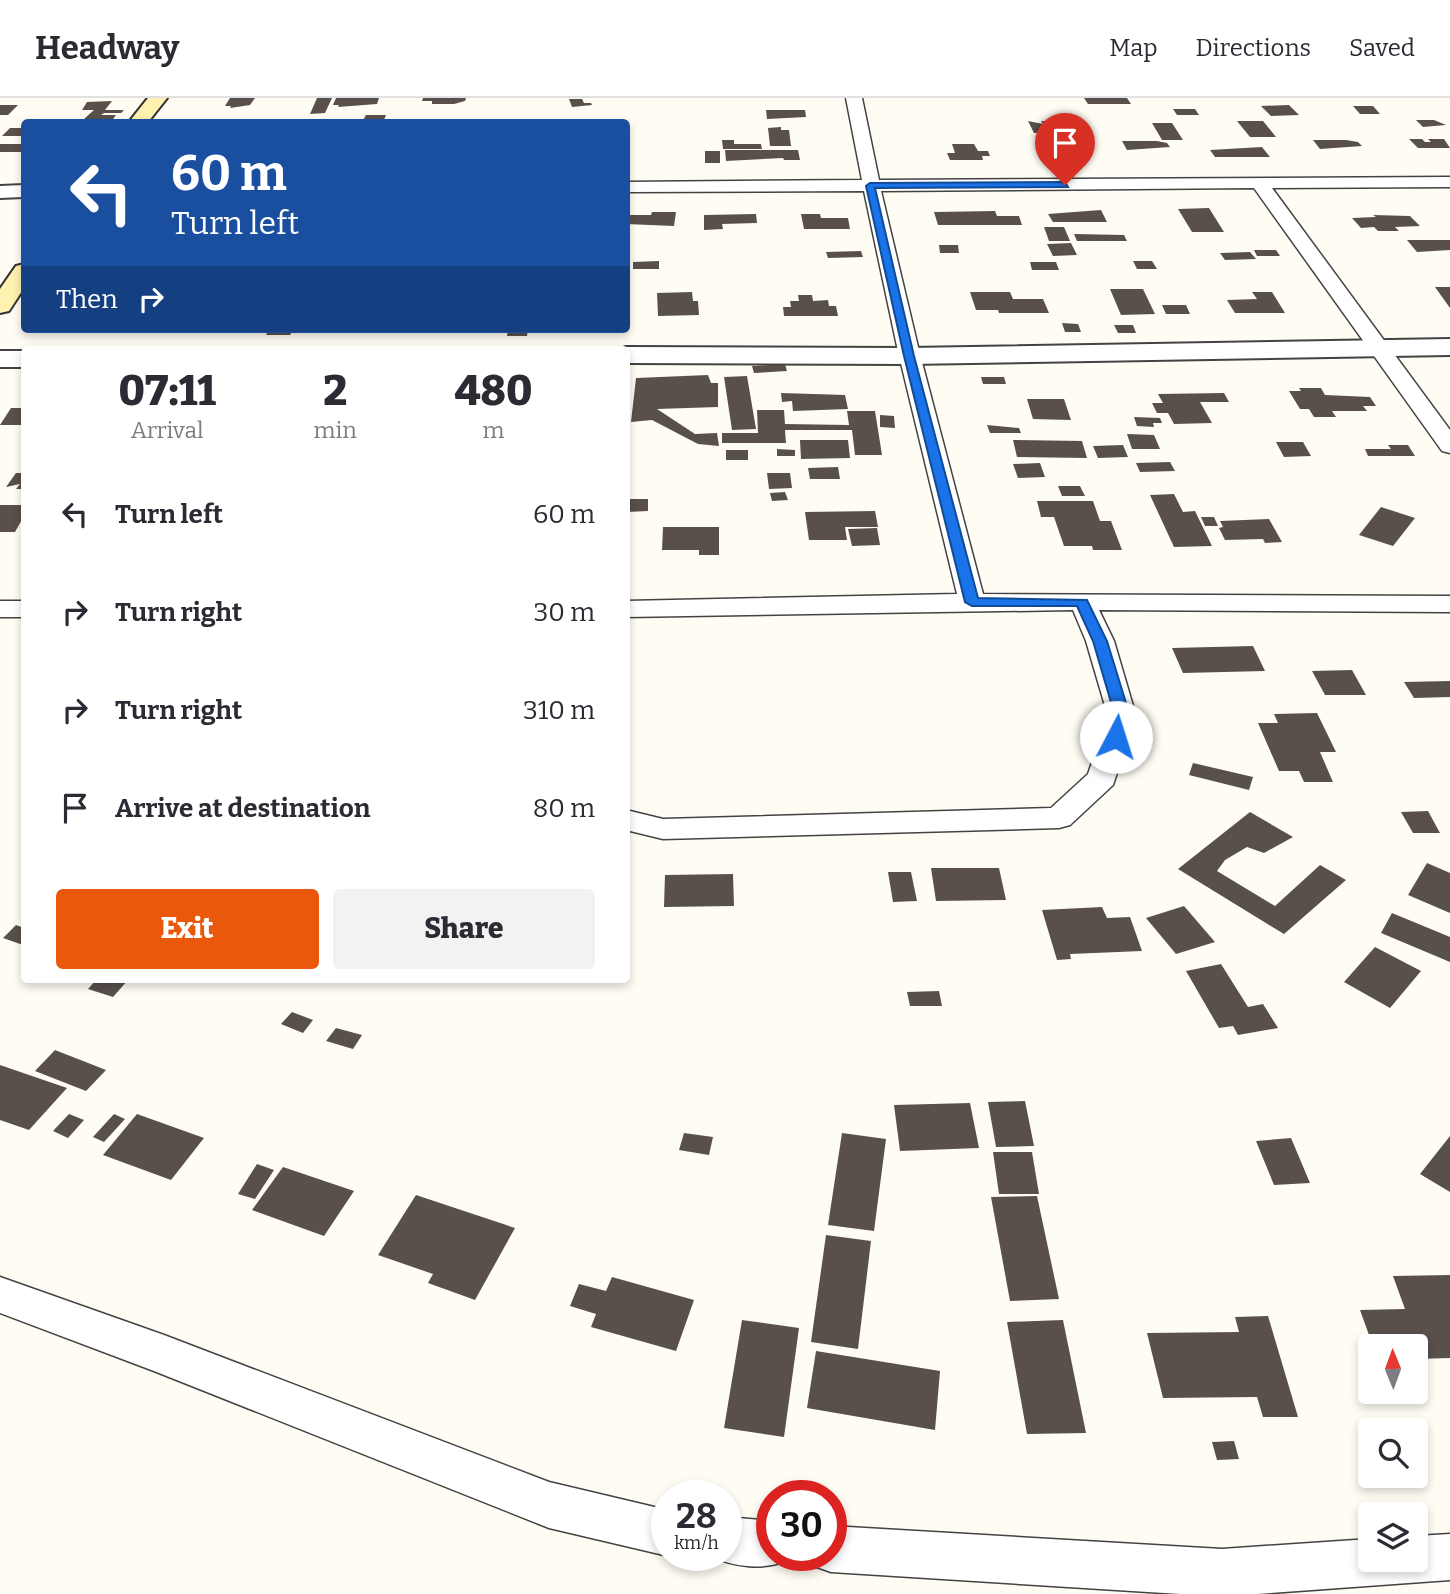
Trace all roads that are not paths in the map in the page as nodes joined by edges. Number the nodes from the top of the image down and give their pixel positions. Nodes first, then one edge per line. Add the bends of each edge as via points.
1 (158, 98) edge
2 (854, 98) edge
3 (140, 119) edge
4 (1450, 181) edge
5 (1260, 184) junction
6 (870, 186) junction
7 (630, 187) edge
8 (21, 191) edge
9 (0, 192) edge
10 (21, 275) edge
11 (0, 306) edge
12 (1450, 346) edge
13 (1380, 347) junction
14 (630, 355) edge
15 (909, 356) junction
16 (0, 359) edge
17 (21, 359) edge
18 (1450, 446) edge
19 (972, 602) junction
20 (1082, 602) junction
21 (1450, 604) edge
22 (0, 609) edge
23 (21, 609) edge
24 (630, 609) edge
25 (630, 821) edge
26 (0, 1295) edge
27 (651, 1529) edge
28 (847, 1550) edge
29 (1450, 1556) edge
30 (1428, 1558) edge
31 (1358, 1566) edge
32 (1224, 1583) edge

1 - 3 main road
2 - 6 street
4 - 5 street
5 - 6 street
5 - 13 street
6 - 7 street
6 - 15 street
8 - 9 street
10 - 11 main road
12 - 13 street
13 - 15 street
13 - 18 street
14 - 15 street
15 - 19 street
16 - 17 street
19 - 20 street
19 - 24 street
20 - 21 street
20 - 25 street via 1100,641 1122,716 1102,778 1059,818 663,829
22 - 23 street
26 - 27 street via 549,1505
28 - 32 street
29 - 30 street
31 - 32 street

